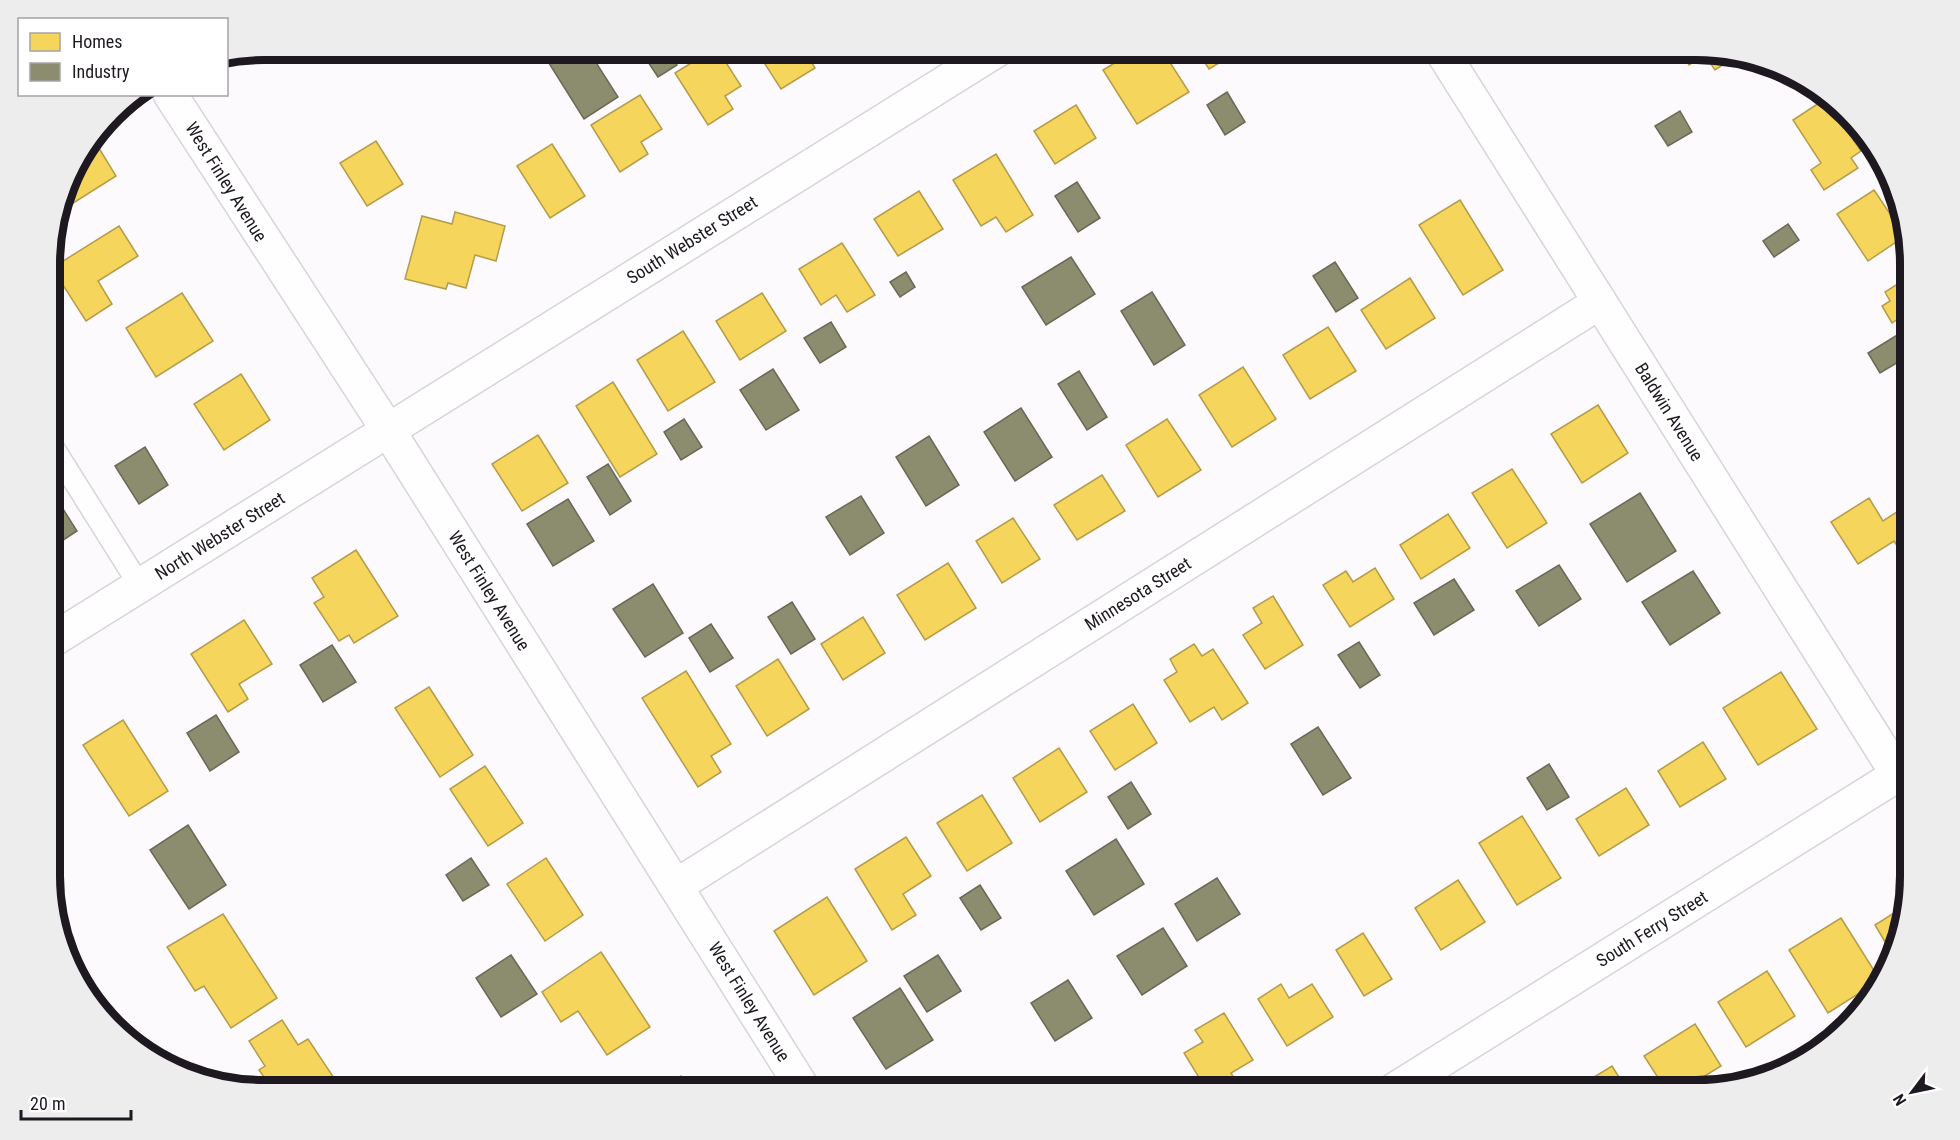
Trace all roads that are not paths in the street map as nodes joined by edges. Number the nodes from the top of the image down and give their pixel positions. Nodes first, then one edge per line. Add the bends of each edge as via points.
1 (981, 60) edge
2 (1447, 60) edge
3 (171, 96) edge
4 (1600, 302) junction
5 (388, 430) junction
6 (60, 458) edge
7 (140, 586) junction
8 (60, 635) edge
9 (1900, 765) edge
10 (1900, 774) edge
11 (676, 885) junction
12 (798, 1080) edge
13 (1410, 1080) edge

1 - 5 street, South Webster Street
2 - 4 street, Baldwin Avenue
3 - 5 street, West Finley Avenue
4 - 9 street, Baldwin Avenue
4 - 11 street, Minnesota Street
5 - 7 street, North Webster Street
5 - 11 street, West Finley Avenue
6 - 7 lane
7 - 8 street, North Webster Street
10 - 13 street, South Ferry Street
11 - 12 street, West Finley Avenue

